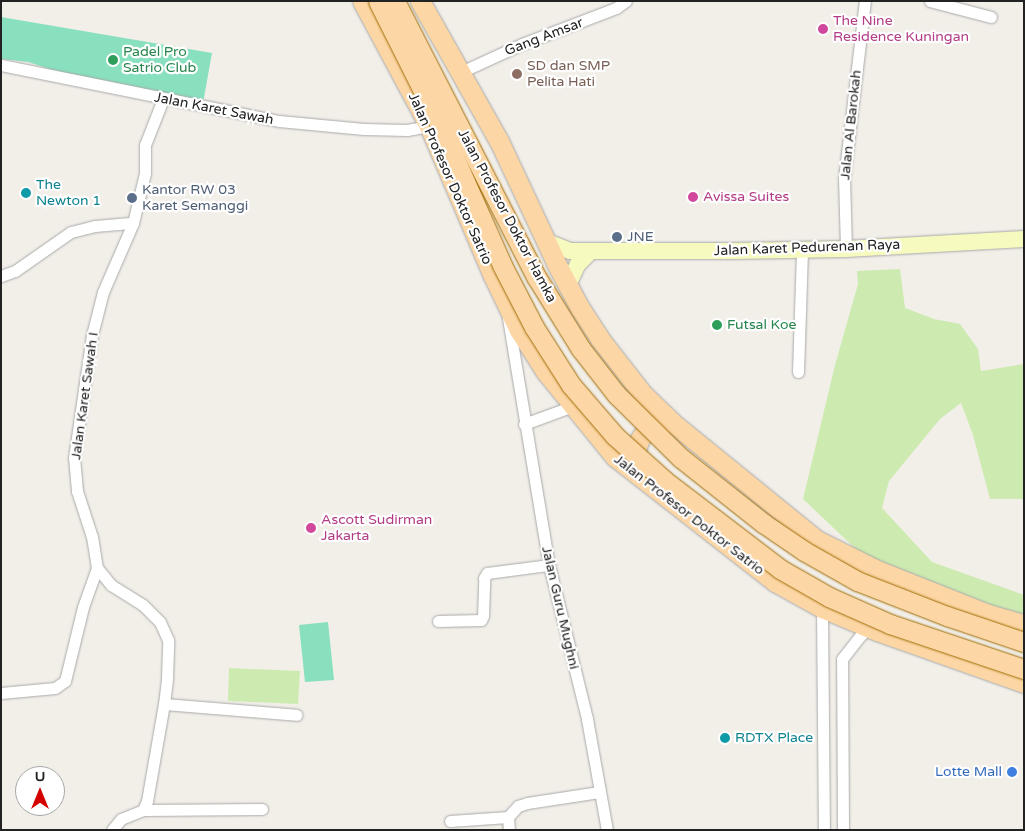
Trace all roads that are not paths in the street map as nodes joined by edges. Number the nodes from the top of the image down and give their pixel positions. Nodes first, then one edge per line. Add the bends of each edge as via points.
1 (362, 1) edge
2 (378, 1) edge
3 (395, 1) edge
4 (420, 1) edge
5 (626, 1) edge
6 (865, 1) edge
7 (930, 1) edge
8 (991, 17) dead end
9 (1, 65) edge
10 (461, 72) junction
11 (162, 99) junction
12 (429, 126) junction
13 (132, 223) junction
14 (1024, 239) edge
15 (547, 242) junction
16 (846, 248) junction
17 (802, 250) junction
18 (590, 251) junction
19 (1, 276) edge
20 (568, 285) junction
21 (506, 306) junction
22 (798, 372) dead end
23 (573, 406) junction
24 (673, 423) junction
25 (524, 424) junction
26 (636, 475) junction
27 (548, 565) junction
28 (97, 568) junction
29 (822, 608) junction
30 (438, 621) dead end
31 (1024, 624) edge
32 (877, 631) junction
33 (1024, 642) edge
34 (842, 659) junction
35 (823, 660) junction
36 (1024, 669) edge
37 (1024, 683) edge
38 (1, 693) edge
39 (164, 704) junction
40 (297, 715) dead end
41 (599, 792) junction
42 (262, 809) dead end
43 (143, 810) junction
44 (508, 817) junction
45 (450, 821) dead end
46 (112, 830) edge
47 (509, 830) edge
48 (607, 830) edge
49 (824, 830) edge
50 (843, 830) edge

1 - 12 main road, Jalan Profesor Doktor Satrio
2 - 36 main road, Jalan Profesor Doktor Hamka, bridge via 534,327 571,385 615,436 672,486 780,569 813,588 890,624
3 - 33 main road, Jalan Profesor Doktor Hamka, bridge via 537,278 581,349 616,394 681,458 804,551 857,581
4 - 10 main road
5 - 10 street, Gang Amsar
6 - 16 street, Jalan Al Barokah via 844,179
7 - 8 street
9 - 11 street, Jalan Karet Sawah
10 - 15 main road
11 - 12 street, Jalan Karet Sawah via 316,126 407,130
11 - 13 street, Jalan Karet Sawah I via 145,145 145,172
12 - 21 main road, Jalan Profesor Doktor Satrio
13 - 19 street via 70,232 14,271
13 - 28 street, Jalan Karet Sawah I via 103,292 92,335 74,458 77,491 92,537
14 - 16 street, Jalan Karet Pedurenan Raya
15 - 18 street, Jalan Karet Pedurenan Raya via 570,251
15 - 20 main road
16 - 17 street, Jalan Karet Pedurenan Raya
17 - 18 street, Jalan Karet Pedurenan Raya
17 - 22 street
18 - 20 street via 578,264
20 - 24 main road via 600,339 642,393
21 - 23 main road, Jalan Profesor Doktor Satrio via 545,371
21 - 25 street, Jalan Guru Mughni
23 - 25 street
23 - 26 main road, Jalan Profesor Doktor Satrio via 615,457
24 - 26 main road via 659,424 640,437
24 - 31 main road via 817,540 875,569 988,614
25 - 27 street, Jalan Guru Mughni
26 - 29 main road, Jalan Profesor Doktor Satrio via 775,582
27 - 30 street via 487,573 481,620
27 - 41 street, Jalan Guru Mughni via 587,719
28 - 38 street via 82,607 65,681 55,688
28 - 39 street via 110,585 142,605 160,622 168,640
29 - 32 main road, Jalan Profesor Doktor Satrio
29 - 35 street
32 - 34 street via 865,631
32 - 37 main road, Jalan Profesor Doktor Satrio
34 - 35 street via 836,654 828,654
34 - 50 street
35 - 49 street
39 - 40 street
39 - 43 street via 153,773
41 - 44 street via 527,803 518,806
41 - 48 street, Jalan Guru Mughni
42 - 43 street
43 - 46 street via 121,819
44 - 45 street
44 - 47 street

